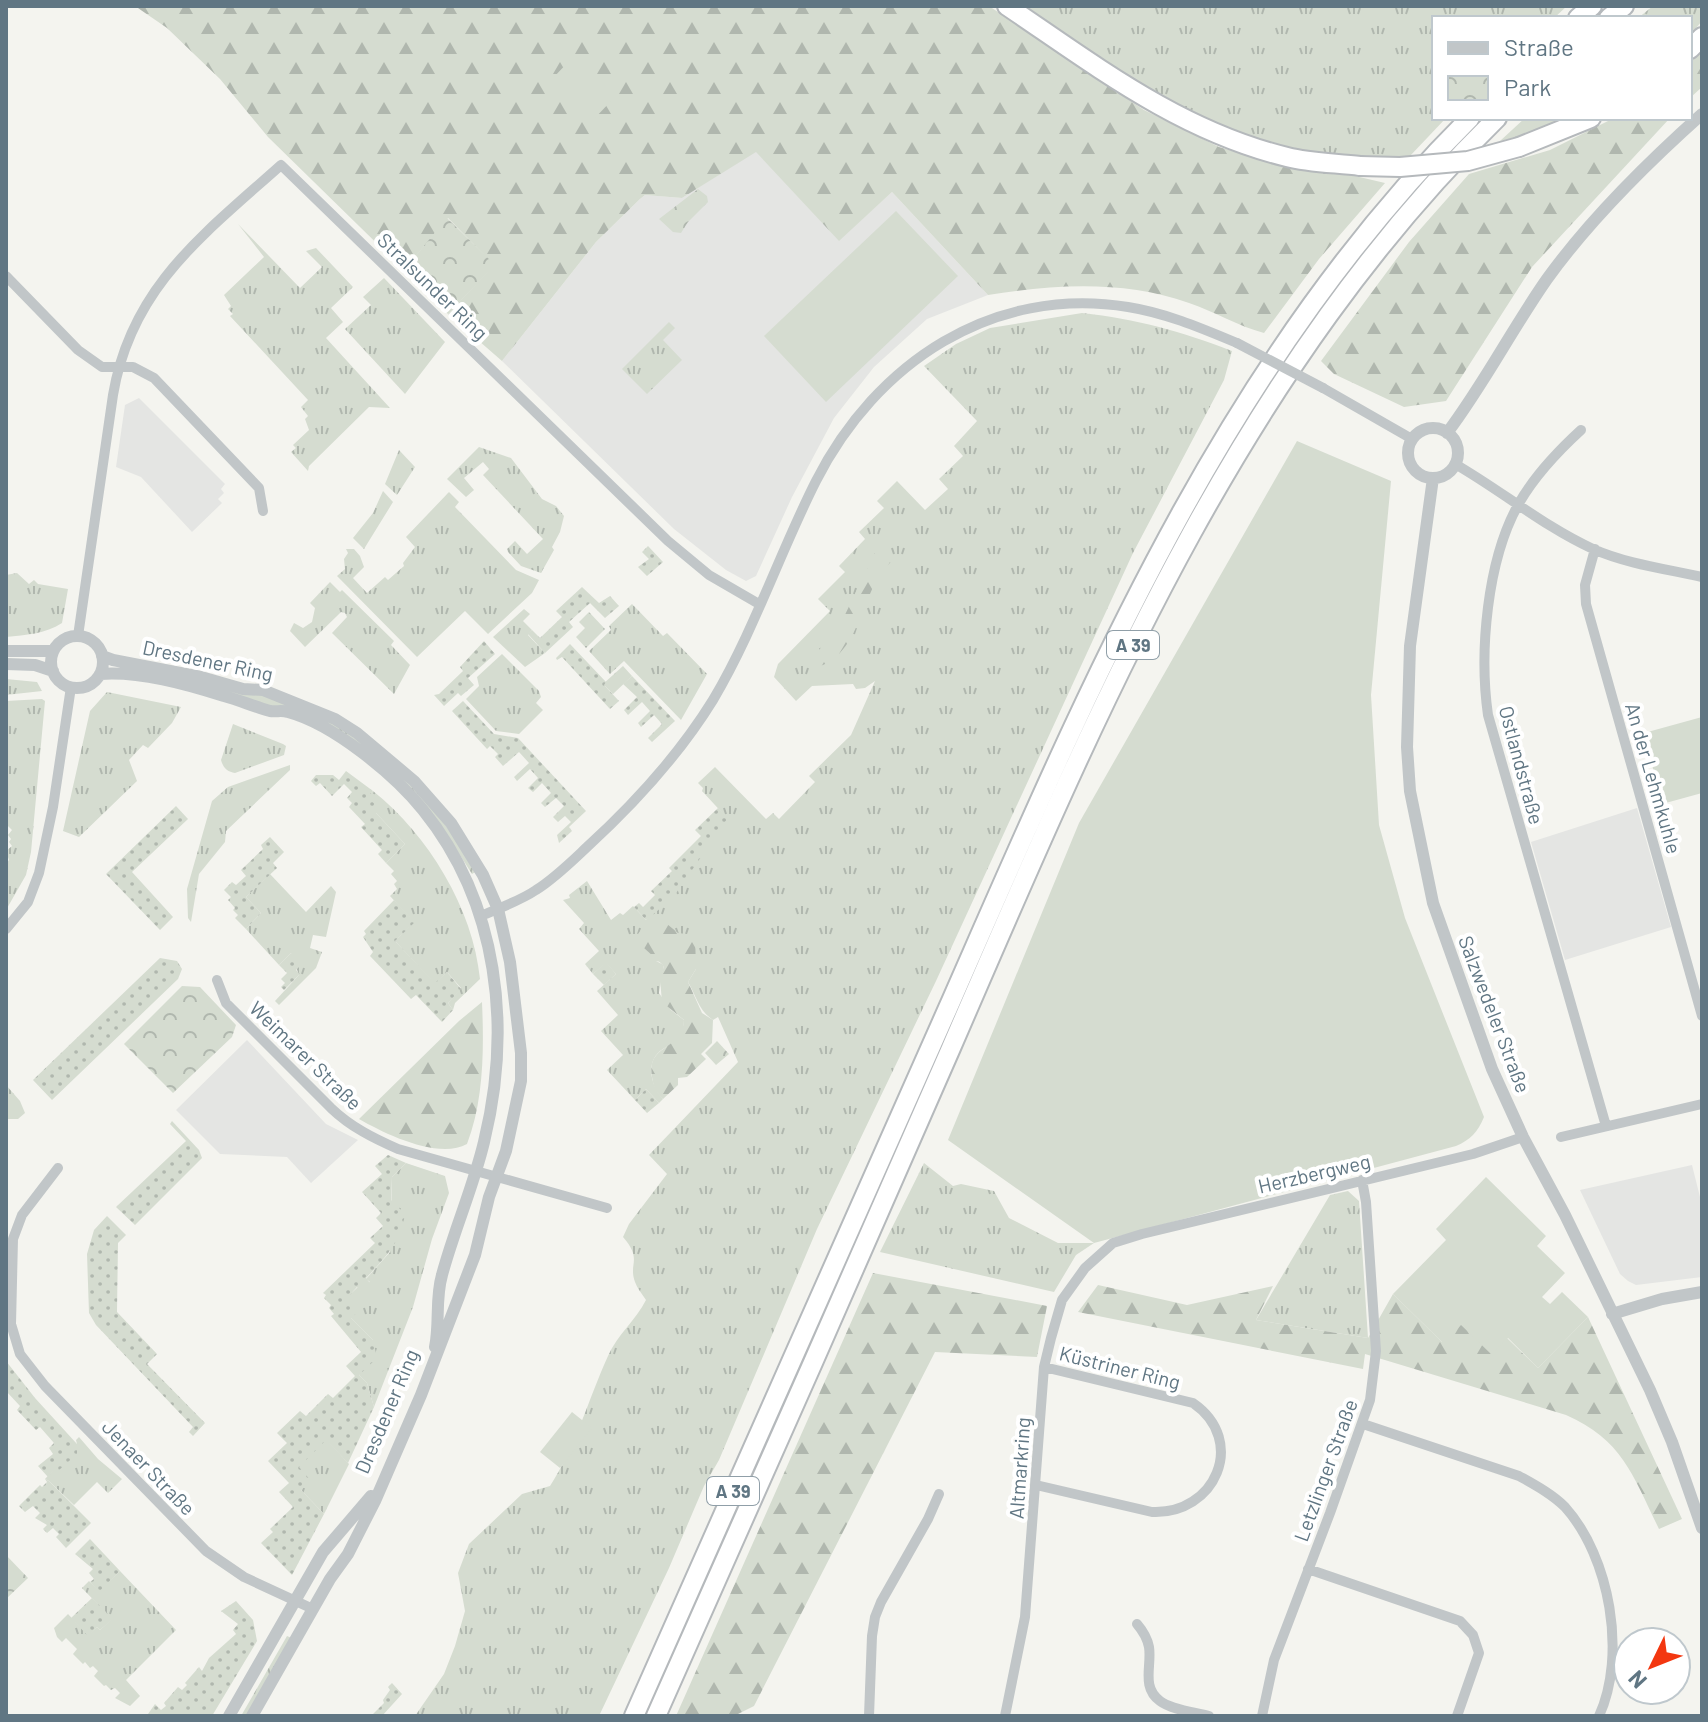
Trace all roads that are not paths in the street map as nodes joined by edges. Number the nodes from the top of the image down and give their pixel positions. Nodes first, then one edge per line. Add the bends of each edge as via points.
1 (1007, 6) edge
2 (1702, 114) edge
3 (1468, 120) edge
4 (1495, 120) edge
5 (1586, 120) edge
6 (6, 276) edge
7 (118, 367) junction
8 (1581, 430) dead end
9 (1447, 433) junction
10 (1412, 439) junction
11 (1455, 464) junction
12 (1433, 478) junction
13 (1517, 506) junction
14 (263, 511) dead end
15 (1595, 549) junction
16 (1702, 577) edge
17 (759, 604) junction
18 (78, 636) junction
19 (6, 651) edge
20 (53, 651) junction
21 (102, 656) junction
22 (6, 664) edge
23 (53, 671) junction
24 (100, 674) junction
25 (71, 687) junction
26 (498, 909) junction
27 (481, 916) junction
28 (6, 929) edge
29 (217, 980) dead end
30 (1702, 1016) edge
31 (1702, 1104) edge
32 (1606, 1126) junction
33 (1523, 1137) junction
34 (1561, 1137) dead end
35 (58, 1168) dead end
36 (476, 1170) junction
37 (497, 1176) junction
38 (1362, 1180) junction
39 (607, 1208) dead end
40 (1113, 1243) joint
41 (1702, 1292) edge
42 (1612, 1314) junction
43 (9, 1324) edge
44 (1044, 1367) junction
45 (1363, 1424) junction
46 (1036, 1485) junction
47 (939, 1494) dead end
48 (1702, 1528) edge
49 (1308, 1569) junction
50 (296, 1601) junction
51 (313, 1609) junction
52 (1137, 1624) dead end
53 (229, 1716) edge
54 (252, 1716) edge
55 (634, 1716) edge
56 (656, 1716) edge
57 (869, 1716) edge
58 (1005, 1716) edge
59 (1209, 1716) edge
60 (1262, 1716) edge
61 (1457, 1716) edge
62 (1599, 1716) edge

1 - 5 highway, bridge via 1185,121 1291,158 1400,167 1468,161
2 - 9 street via 1589,226 1548,278
3 - 55 highway, A 39 via 1334,273 1204,470 1152,564 1088,692
4 - 56 highway, A 39 via 1438,179 1313,335 1221,480 1168,577 1100,714
6 - 7 street via 78,350 102,367
7 - 14 street via 133,367 154,378 259,488
7 - 17 street, Stralsunder Ring via 130,330 168,270 281,165 668,541 709,575
7 - 18 street, Stralsunder Ring
8 - 13 street, Ostlandstraße
9 - 10 street via 1424,429
9 - 11 street via 1457,451
10 - 12 street via 1411,465
10 - 17 street, bridge via 1237,343 1155,313 1086,304 1010,314 965,330 922,354 849,426 817,479
11 - 12 street
11 - 13 street
12 - 33 street, Salzwedeler Straße via 1410,646 1410,791 1446,945
13 - 15 street
13 - 32 street, Ostlandstraße via 1499,557 1484,640 1488,715
15 - 16 street via 1625,561
15 - 30 street, An der Lehmkuhle via 1585,585 1586,604
17 - 26 street via 713,700 671,759 552,879
18 - 20 street via 63,639
18 - 21 street, Dresdener Ring via 94,642
19 - 20 street
20 - 23 street
21 - 24 street
21 - 26 street, Dresdener Ring via 263,690 347,726 414,781 444,814
22 - 23 street
23 - 25 street
24 - 25 street, Dresdener Ring via 90,684
24 - 27 street, Dresdener Ring via 151,679 288,712 339,735 406,790 429,818
25 - 28 street via 39,873 28,902
26 - 27 street
26 - 37 street, Dresdener Ring via 521,1053 517,1107
27 - 36 street, Dresdener Ring via 493,970 498,1034 493,1098
29 - 36 street, Weimarer Straße via 226,1003 346,1122 398,1149
31 - 32 street
32 - 34 street
33 - 38 street, Herzbergweg
33 - 42 street, Salzwedeler Straße
35 - 43 street, Jenaer Straße via 22,1215 13,1239
36 - 37 street
36 - 50 street, Dresdener Ring via 442,1274 435,1349 411,1407 369,1499 323,1552
37 - 39 street
37 - 51 street, Dresdener Ring via 455,1311 400,1447 350,1550
38 - 40 street, Herzbergweg
38 - 45 street, Letzlinger Straße via 1376,1351
40 - 44 street, Altmarkring via 1085,1268 1062,1300
41 - 42 street
42 - 48 street, Salzwedeler Straße via 1672,1442
43 - 50 street, Jenaer Straße via 20,1354 45,1386 206,1551 244,1577
44 - 46 street, Altmarkring
44 - 46 street, Küstriner Ring via 1193,1403 1217,1430 1220,1458 1203,1494 1168,1513
45 - 49 street, Letzlinger Straße
45 - 62 street via 1519,1476 1575,1519 1603,1579 1613,1645 1610,1687
46 - 58 street, Altmarkring via 1025,1617
47 - 57 street via 875,1617
49 - 60 street, Letzlinger Straße via 1274,1660
49 - 61 street via 1460,1621 1473,1635 1479,1653
50 - 51 street
50 - 53 street, Dresdener Ring
51 - 54 street, Dresdener Ring
52 - 59 street via 1147,1637 1151,1692 1166,1704

